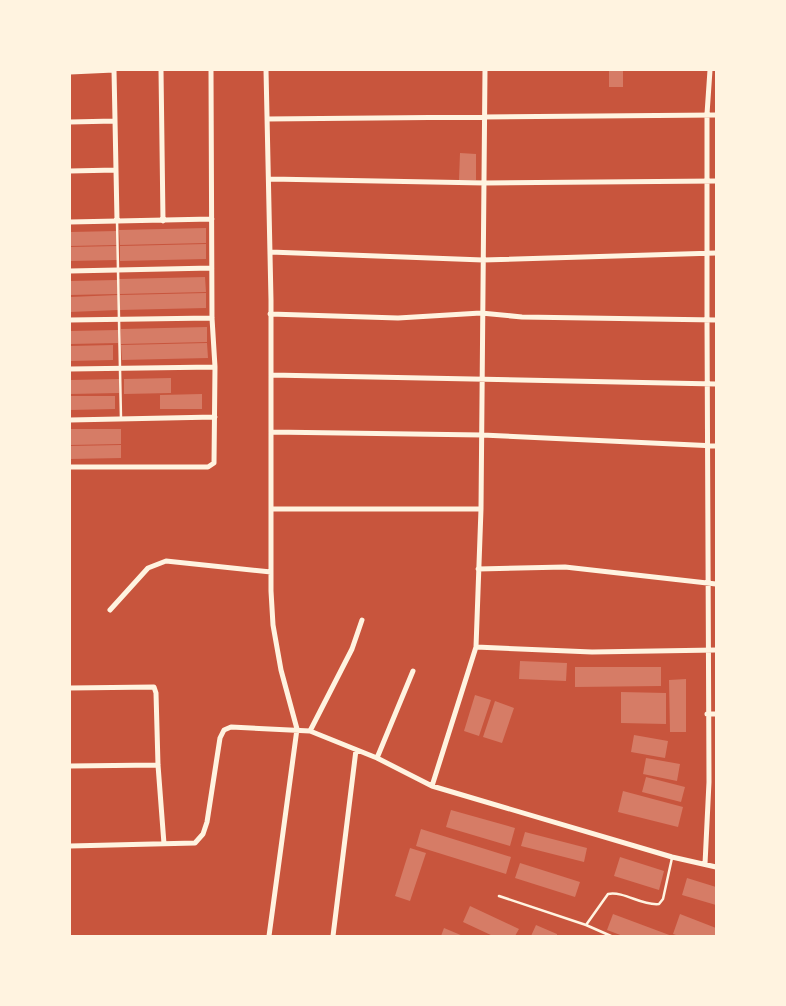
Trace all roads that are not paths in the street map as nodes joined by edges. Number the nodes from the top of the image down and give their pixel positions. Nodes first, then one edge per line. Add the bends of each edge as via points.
1 (114, 70) edge
2 (161, 70) edge
3 (211, 70) edge
4 (266, 70) edge
5 (485, 70) edge
6 (710, 70) edge
7 (70, 72) edge
8 (707, 114) junction
9 (716, 115) edge
10 (484, 116) junction
11 (267, 119) junction
12 (115, 121) junction
13 (70, 122) edge
14 (116, 170) junction
15 (70, 171) edge
16 (270, 179) junction
17 (708, 181) junction
18 (716, 181) edge
19 (485, 184) junction
20 (212, 219) junction
21 (117, 220) junction
22 (163, 221) junction
23 (70, 222) edge
24 (270, 252) junction
25 (707, 252) junction
26 (716, 253) edge
27 (483, 260) junction
28 (212, 268) junction
29 (118, 270) junction
30 (70, 271) edge
31 (481, 313) junction
32 (270, 314) junction
33 (212, 318) junction
34 (120, 319) junction
35 (707, 319) junction
36 (70, 320) edge
37 (716, 320) edge
38 (215, 367) junction
39 (121, 368) junction
40 (70, 369) edge
41 (271, 375) junction
42 (481, 379) junction
43 (709, 384) junction
44 (716, 384) edge
45 (215, 417) junction
46 (121, 419) junction
47 (70, 420) edge
48 (271, 432) junction
49 (482, 435) junction
50 (709, 446) junction
51 (716, 446) edge
52 (70, 467) edge
53 (481, 508) junction
54 (271, 509) junction
55 (709, 517) junction
56 (716, 517) edge
57 (478, 569) junction
58 (271, 572) junction
59 (709, 584) junction
60 (716, 584) edge
61 (110, 610) dead end
62 (362, 620) dead end
63 (476, 647) junction
64 (709, 649) junction
65 (716, 650) edge
66 (413, 671) dead end
67 (70, 688) edge
68 (707, 714) junction
69 (716, 714) edge
70 (297, 729) junction
71 (310, 731) junction
72 (356, 750) junction
73 (377, 758) junction
74 (158, 765) junction
75 (70, 766) edge
76 (709, 782) junction
77 (716, 782) edge
78 (432, 786) junction
79 (164, 844) junction
80 (70, 846) edge
81 (672, 857) junction
82 (705, 864) junction
83 (716, 867) edge
84 (499, 896) dead end
85 (586, 925) junction
86 (269, 936) edge
87 (333, 936) edge
88 (611, 936) edge

1 - 7 street
1 - 12 street
2 - 22 street
3 - 20 street
4 - 11 street
5 - 10 street
6 - 8 street
8 - 9 street
8 - 10 street
8 - 17 street
10 - 11 street
10 - 19 street
11 - 16 street
12 - 13 street
12 - 14 street
14 - 15 street
14 - 21 street
16 - 19 street
16 - 24 street
17 - 18 street
17 - 19 street
17 - 25 street
19 - 27 street
20 - 22 street
20 - 28 street
21 - 22 street
21 - 23 street
21 - 29 lane
24 - 27 street
24 - 32 street
25 - 26 street
25 - 27 street
25 - 35 street
27 - 31 street
28 - 29 street
28 - 33 street
29 - 30 street
29 - 34 lane
31 - 32 street via 398,318
31 - 35 street via 522,317
31 - 42 street
32 - 41 street
33 - 34 street
33 - 38 street
34 - 36 street
34 - 39 lane
35 - 37 street
35 - 43 street
38 - 39 street
38 - 45 street
39 - 40 street
39 - 46 lane
41 - 42 street
41 - 48 street
42 - 43 street
42 - 49 street
43 - 44 street
43 - 50 street
45 - 46 street
45 - 52 street via 216,457 208,467
46 - 47 street
48 - 49 street
48 - 54 street
49 - 50 street
49 - 53 street
50 - 51 street
50 - 55 street
53 - 54 street
53 - 57 street
54 - 58 street
55 - 56 street
55 - 59 street
57 - 59 street via 565,567
57 - 63 street
58 - 61 street via 166,561 148,568
58 - 70 street via 273,625
59 - 60 street
59 - 64 street
62 - 71 street via 352,649
63 - 64 street via 592,652
63 - 78 street
64 - 65 street
64 - 68 street
66 - 73 street
67 - 74 street via 154,687
68 - 69 street
68 - 76 street
70 - 71 street
70 - 79 street via 231,727 224,730 203,834 195,843
70 - 86 street
71 - 72 street
72 - 73 street
72 - 87 street
73 - 78 street
74 - 75 street
74 - 79 street
76 - 77 street
76 - 82 street
78 - 81 street
79 - 80 street
81 - 82 street
81 - 85 lane via 664,899 659,904 608,894
82 - 83 street
84 - 85 lane
85 - 88 lane

